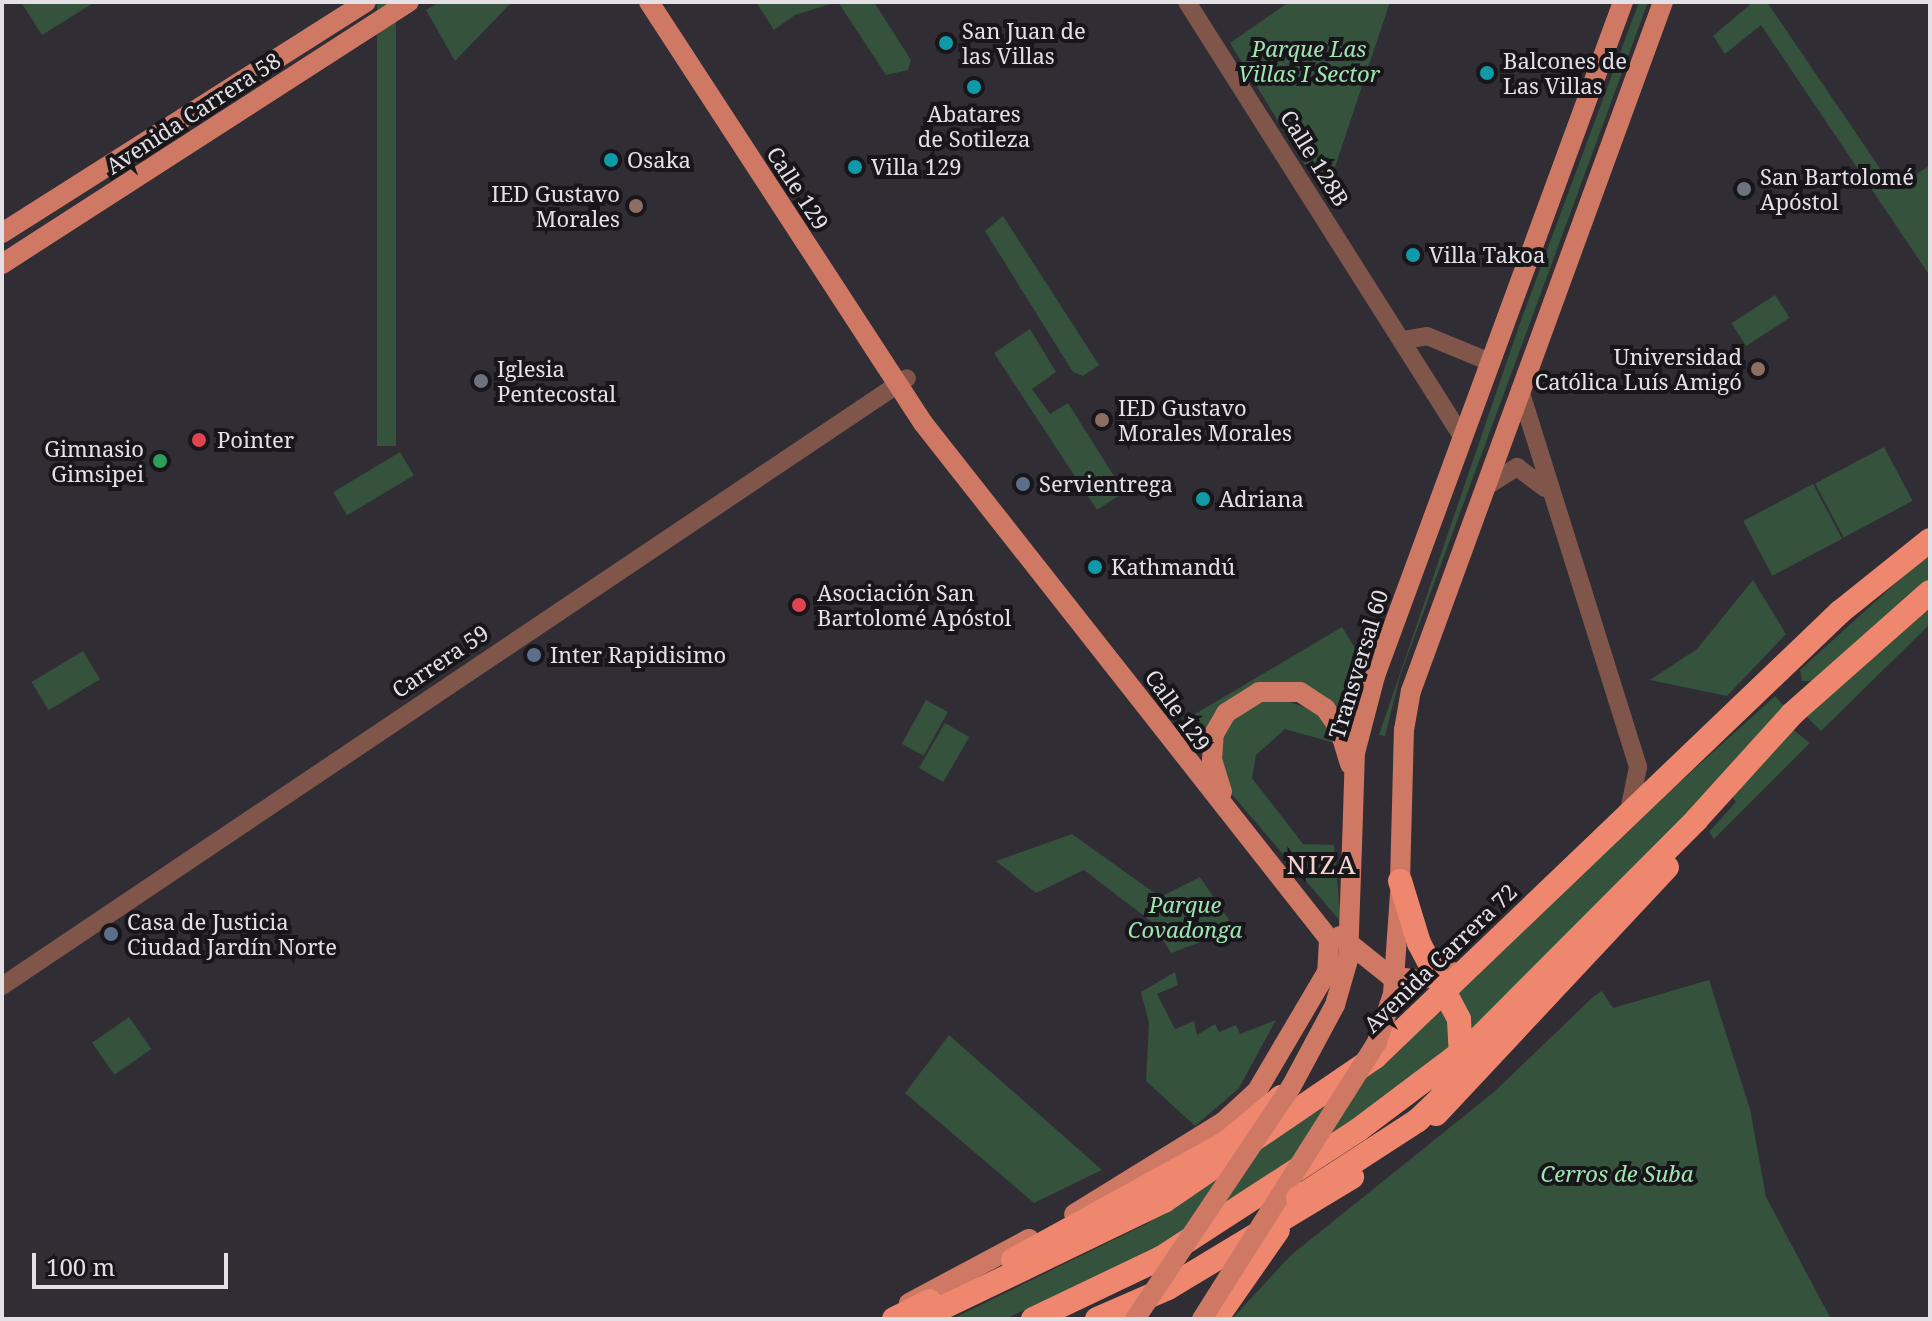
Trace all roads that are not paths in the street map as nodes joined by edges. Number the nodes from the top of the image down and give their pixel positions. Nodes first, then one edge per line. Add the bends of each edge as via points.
1 (366, 2) edge
2 (409, 2) edge
3 (649, 2) edge
4 (664, 2) edge
5 (1187, 2) edge
6 (1623, 2) edge
7 (1663, 2) edge
8 (2, 233) edge
9 (2, 264) edge
10 (1403, 340) junction
11 (1490, 362) junction
12 (902, 381) junction
13 (1520, 390) junction
14 (1463, 438) junction
15 (1483, 489) junction
16 (1545, 489) junction
17 (1930, 540) edge
18 (1930, 592) edge
19 (1795, 654) junction
20 (1823, 685) junction
21 (1638, 767) junction
22 (1353, 774) junction
23 (1666, 776) junction
24 (1222, 792) junction
25 (1629, 813) junction
26 (1696, 820) junction
27 (1400, 881) junction
28 (1480, 958) junction
29 (1374, 969) junction
30 (2, 986) edge
31 (1315, 995) junction
32 (1291, 1087) junction
33 (1295, 1207) junction
34 (883, 1319) edge
35 (894, 1319) edge
36 (919, 1319) edge
37 (1033, 1319) edge
38 (1097, 1319) edge
39 (1135, 1319) edge
40 (1202, 1319) edge
41 (1216, 1319) edge

1 - 8 main road, Avenida Carrera 58
2 - 9 main road, Avenida Carrera 58
3 - 12 main road, Calle 129
4 - 12 main road, Calle 129
5 - 10 street, Calle 128B
6 - 11 main road, Transversal 60
7 - 13 main road
10 - 11 street via 1427,336
10 - 14 street, Calle 128B
11 - 14 main road, Transversal 60
12 - 24 main road, Calle 129
12 - 30 street, Carrera 59
12 - 31 main road, Calle 129 via 1208,792 1321,923 1330,959
13 - 15 main road
13 - 16 street
14 - 22 main road, Transversal 60 via 1375,676
15 - 16 street via 1517,467
15 - 27 main road via 1406,712
16 - 21 street
17 - 19 highway, Avenida Carrera 72
18 - 20 highway
19 - 20 highway via 1789,674 1797,687 1811,691
19 - 23 highway, Avenida Carrera 72
20 - 26 highway
21 - 23 street via 1653,777
21 - 25 street
22 - 24 main road via 1339,728 1325,708 1300,692 1276,689 1239,702 1214,734 1212,760
22 - 32 main road, Transversal 60, bridge via 1342,984
23 - 25 highway, Avenida Carrera 72
24 - 29 main road, Calle 129
25 - 28 highway, Avenida Carrera 72
26 - 33 highway via 1641,898 1452,1098 1416,1132
26 - 37 highway via 1506,1014 1426,1081 1161,1258
27 - 33 highway, bridge via 1419,943 1459,1019 1461,1058 1441,1098 1418,1120
27 - 40 main road, bridge via 1393,994 1377,1042
28 - 29 main road via 1420,980
28 - 36 highway, Avenida Carrera 72 via 1375,1057 1224,1163 1093,1239
29 - 31 main road via 1342,967
31 - 34 main road, Calle 129 via 1257,1091 1223,1122 1073,1214
32 - 35 highway, bridge via 1226,1143
32 - 39 main road, Transversal 60, bridge
33 - 38 highway via 1190,1275
33 - 41 highway

